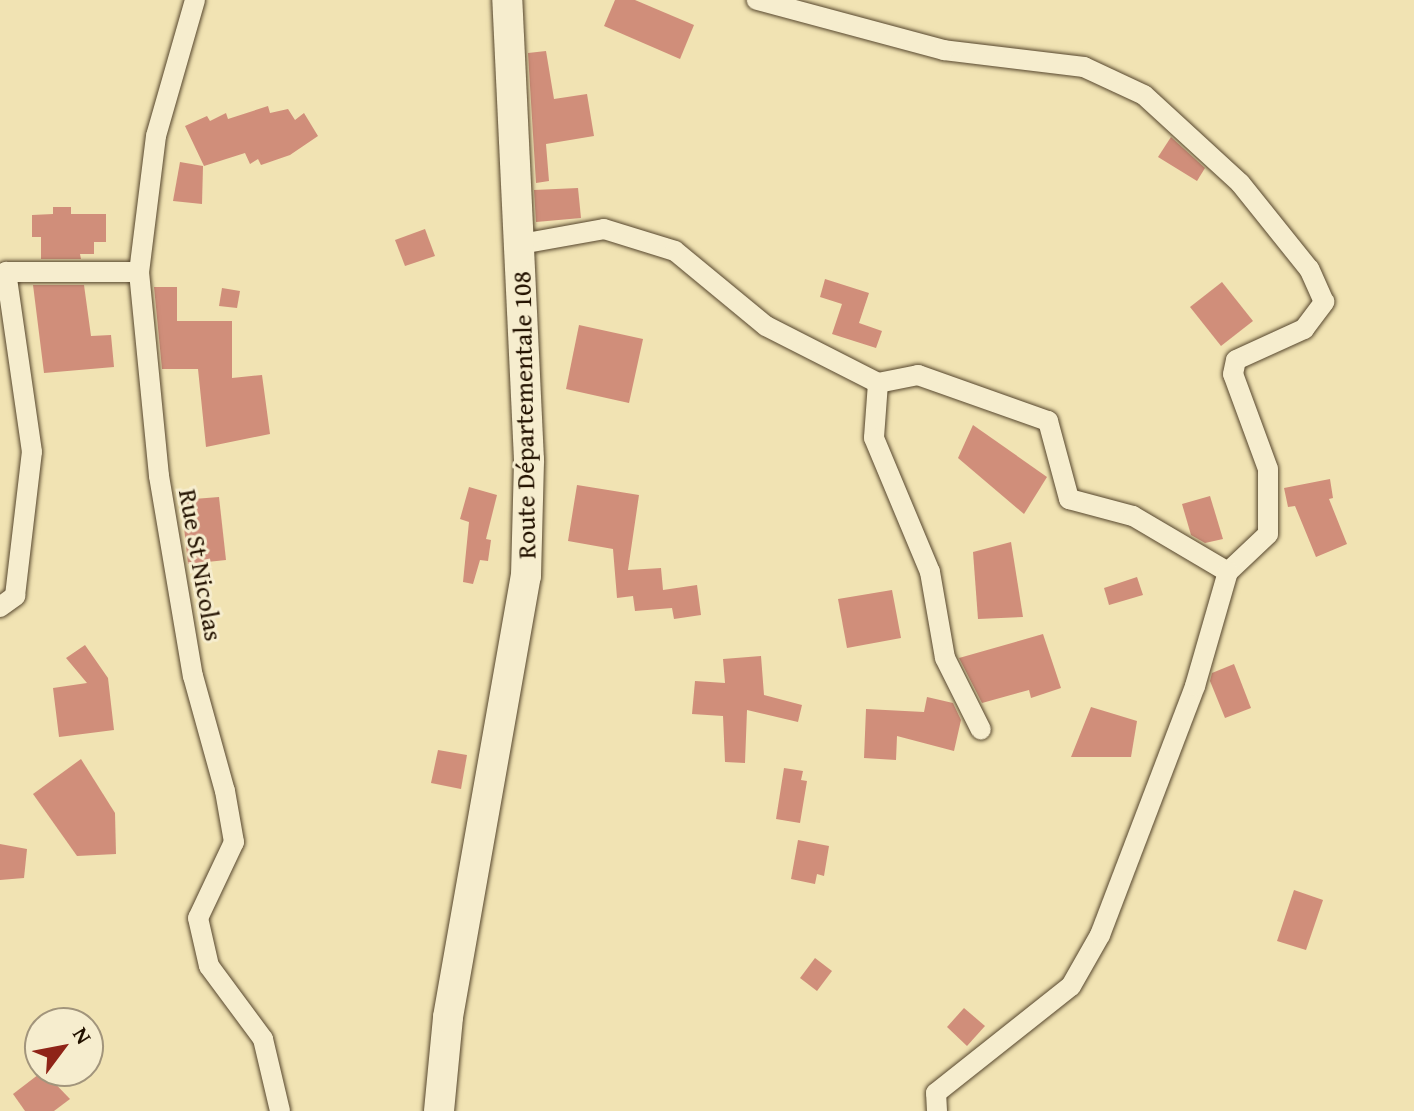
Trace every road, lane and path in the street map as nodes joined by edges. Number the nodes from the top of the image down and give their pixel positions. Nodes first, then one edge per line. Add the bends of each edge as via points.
1 (195, 0) edge
2 (507, 0) edge
3 (757, 0) edge
4 (521, 244) junction
5 (139, 272) junction
6 (878, 383) junction
7 (1228, 572) junction
8 (0, 607) edge
9 (981, 730) dead end
10 (280, 1111) edge
11 (439, 1111) edge
12 (937, 1111) edge

1 - 5 street, Rue St Nicolas via 156,136
2 - 4 main road, Route Départementale 108
3 - 7 street via 944,50 1084,67 1144,95 1240,183 1309,269 1324,302 1304,329 1236,360 1233,374 1268,469 1268,534
4 - 6 street via 604,229 675,251 766,326
4 - 11 main road, Route Départementale 108 via 529,460 526,576 448,1017
5 - 8 street via 6,272 32,452 15,596
5 - 10 street, Rue St Nicolas via 159,476 193,676 234,842 198,918 209,966 263,1039
6 - 7 street via 918,375 1048,421 1069,499 1133,516
6 - 9 street via 874,438 930,572 945,658
7 - 12 street via 1195,686 1100,935 1071,986 936,1093

